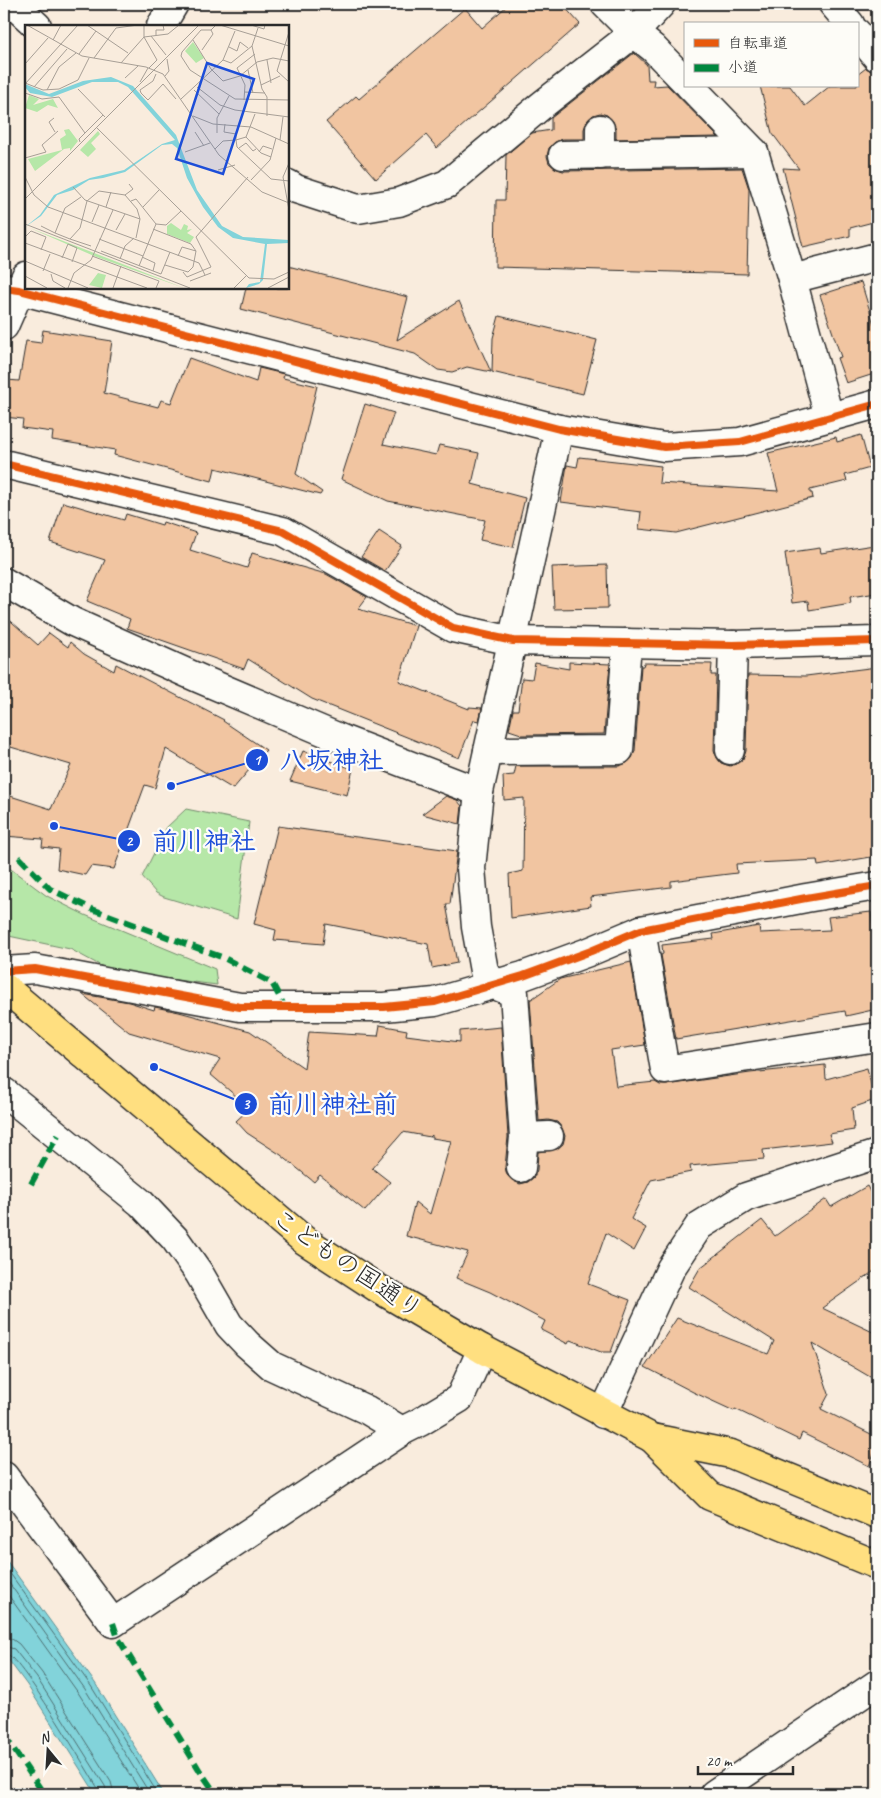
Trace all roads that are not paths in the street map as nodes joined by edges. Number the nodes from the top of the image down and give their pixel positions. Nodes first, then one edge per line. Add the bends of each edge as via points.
1 (13, 4) edge
2 (174, 4) edge
3 (605, 4) edge
4 (661, 4) edge
5 (834, 4) edge
6 (848, 22) edge
7 (36, 25) edge
8 (162, 25) edge
9 (634, 33) junction
10 (858, 34) edge
11 (877, 57) edge
12 (684, 80) edge
13 (692, 88) edge
14 (754, 152) junction
15 (563, 156) dead end
16 (289, 185) edge
17 (877, 257) edge
18 (792, 279) junction
19 (16, 284) edge
20 (35, 289) edge
21 (4, 326) edge
22 (877, 404) edge
23 (829, 417) junction
24 (559, 429) junction
25 (4, 464) edge
26 (4, 582) edge
27 (877, 641) edge
28 (513, 642) junction
29 (627, 643) junction
30 (733, 645) junction
31 (730, 750) dead end
32 (488, 751) junction
33 (479, 792) junction
34 (877, 886) edge
35 (641, 930) junction
36 (4, 971) edge
37 (495, 985) junction
38 (4, 986) edge
39 (877, 1037) edge
40 (4, 1092) edge
41 (877, 1154) edge
42 (521, 1168) dead end
43 (482, 1349) junction
44 (603, 1414) junction
45 (402, 1431) junction
46 (652, 1438) junction
47 (4, 1476) edge
48 (877, 1514) edge
49 (877, 1564) edge
50 (877, 1684) edge
51 (714, 1794) edge

1 - 7 street
2 - 8 street
3 - 9 street
4 - 9 street
5 - 6 street
9 - 12 street
9 - 16 street via 447,184 399,202 358,209
10 - 11 street
13 - 14 street
14 - 15 street via 600,142
14 - 18 street
17 - 18 street
18 - 23 street
19 - 21 street
20 - 24 street
22 - 23 street
23 - 24 street via 740,442 664,447
24 - 28 street
25 - 28 street via 283,531 453,628
26 - 33 street via 73,622 198,678 344,740
27 - 30 street
28 - 29 street
28 - 32 street
29 - 30 street
29 - 32 street via 618,750
30 - 31 street
32 - 33 street
33 - 37 street via 472,868 476,927 484,971
34 - 35 street
35 - 37 street
35 - 39 street via 665,1070
36 - 37 street via 35,969 240,1007 384,1007 435,1002
37 - 42 street via 514,994 536,1136
38 - 43 main road, こどもの国通り via 304,1240
40 - 45 street via 141,1203 175,1239 229,1325 272,1366 368,1410
41 - 44 street via 746,1197 699,1226 671,1268
43 - 44 main road, こどもの国通り
43 - 45 street via 460,1398
44 - 46 main road, こどもの国通り
45 - 47 street via 113,1623
46 - 48 main road, こどもの国通り via 731,1454
46 - 49 main road, こどもの国通り via 710,1496
50 - 51 street

